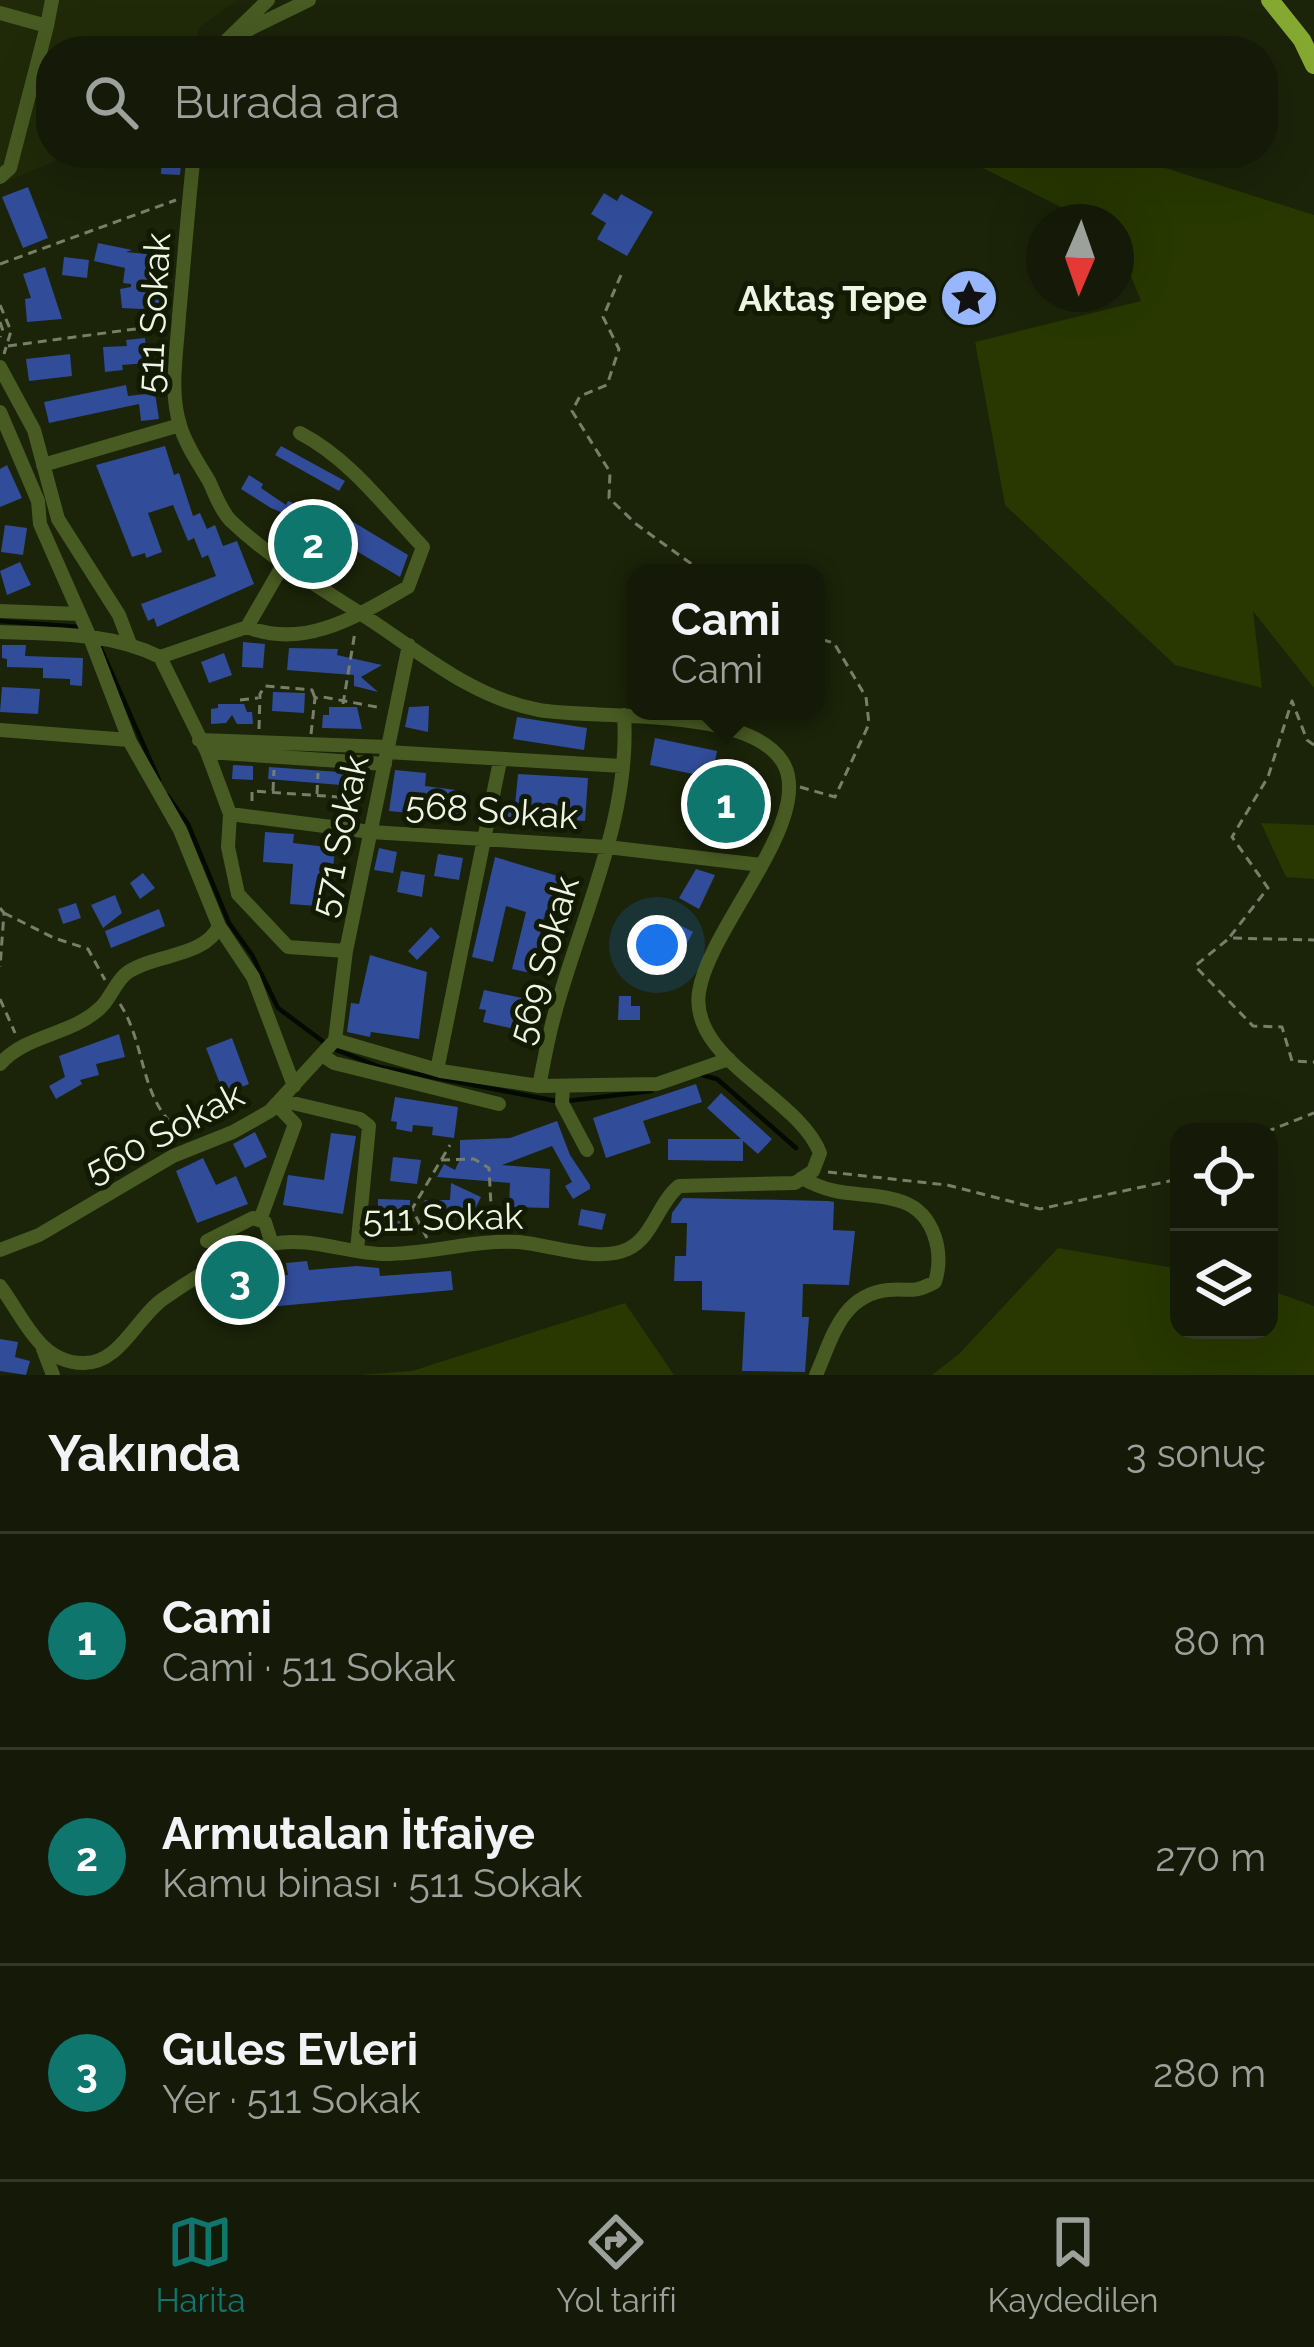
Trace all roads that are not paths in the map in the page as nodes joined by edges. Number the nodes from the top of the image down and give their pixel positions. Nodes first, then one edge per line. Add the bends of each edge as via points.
1 (52, 0) edge
2 (268, 0) edge
3 (309, 0) edge
4 (1270, 0) edge
5 (0, 13) edge
6 (47, 26) junction
7 (44, 36) edge
8 (233, 36) edge
9 (241, 36) edge
10 (1314, 65) edge
11 (36, 68) edge
12 (192, 168) edge
13 (0, 177) edge
14 (0, 364) edge
15 (0, 412) edge
16 (179, 425) junction
17 (300, 433) dead end
18 (43, 465) junction
19 (284, 563) junction
20 (0, 611) edge
21 (80, 614) junction
22 (355, 617) junction
23 (248, 627) junction
24 (0, 632) edge
25 (89, 635) junction
26 (130, 644) junction
27 (409, 645) junction
28 (160, 657) junction
29 (624, 716) junction
30 (627, 716) edge
31 (672, 720) edge
32 (0, 730) edge
33 (129, 740) junction
34 (203, 746) junction
35 (387, 754) junction
36 (500, 761) junction
37 (622, 766) junction
38 (230, 814) junction
39 (371, 832) junction
40 (485, 839) junction
41 (607, 847) junction
42 (761, 865) junction
43 (219, 926) junction
44 (346, 951) junction
45 (329, 1047) junction
46 (729, 1059) junction
47 (0, 1064) edge
48 (437, 1070) junction
49 (294, 1086) junction
50 (539, 1086) junction
51 (562, 1095) junction
52 (278, 1102) junction
53 (500, 1103) dead end
54 (587, 1150) dead end
55 (807, 1174) junction
56 (260, 1220) junction
57 (207, 1241) dead end
58 (272, 1244) junction
59 (0, 1250) edge
60 (357, 1250) junction
61 (0, 1286) edge
62 (43, 1349) junction
63 (110, 1356) junction
64 (53, 1375) edge
65 (100, 1375) edge
66 (817, 1375) edge

1 - 6 street
2 - 8 street
3 - 9 street
4 - 10 highway
5 - 6 street
6 - 7 street
11 - 13 street via 10,168
12 - 16 street, 511 Sokak via 174,380
14 - 18 street
15 - 21 street
16 - 18 street
16 - 19 street, 511 Sokak via 227,517
17 - 22 street via 333,450 422,547 408,586
18 - 26 street via 58,519
19 - 22 street, 511 Sokak
19 - 23 street
20 - 21 street
21 - 25 street
22 - 23 street via 302,634
22 - 27 street, 511 Sokak
23 - 28 street
24 - 25 street
25 - 26 street
25 - 33 street
26 - 28 street
27 - 29 street, 511 Sokak via 497,699
27 - 35 street, 571 Sokak
28 - 34 street
29 - 30 street, 511 Sokak
29 - 37 street, 569 Sokak
31 - 42 street, 511 Sokak via 755,739 782,761 792,795
32 - 33 street
33 - 43 street via 180,830
34 - 35 street
34 - 35 street via 318,760
34 - 38 street
35 - 36 street
35 - 39 street, 571 Sokak
36 - 37 street
36 - 40 street
37 - 41 street, 569 Sokak
38 - 39 street, 568 Sokak
38 - 44 street via 238,894 288,947
39 - 40 street, 568 Sokak
39 - 44 street, 571 Sokak
40 - 41 street, 568 Sokak
40 - 48 street
41 - 42 street, 568 Sokak
41 - 50 street, 569 Sokak
42 - 46 street via 708,959 698,996 702,1027
43 - 47 street via 210,940 129,972 98,1010
43 - 49 street via 253,976
44 - 45 street, 571 Sokak
45 - 48 street, 569 Sokak
45 - 49 street, 560 Sokak
45 - 53 street via 334,1063
46 - 51 street via 657,1084
46 - 55 street via 811,1131 820,1153
48 - 50 street, 569 Sokak
49 - 52 street, 560 Sokak
50 - 51 street
51 - 54 street
52 - 56 street via 296,1124
52 - 59 street, 560 Sokak
52 - 60 street via 369,1126
55 - 60 street, 511 Sokak via 795,1183 679,1186 632,1248 610,1254 513,1242
55 - 66 street via 825,1192 905,1203 932,1226 941,1264 935,1282 918,1292 883,1290 843,1311
56 - 57 street
56 - 58 street
58 - 60 street, 511 Sokak
58 - 63 street, 511 Sokak via 162,1299
61 - 62 street
62 - 63 street via 87,1364
62 - 64 street
63 - 65 street, 511 Sokak

